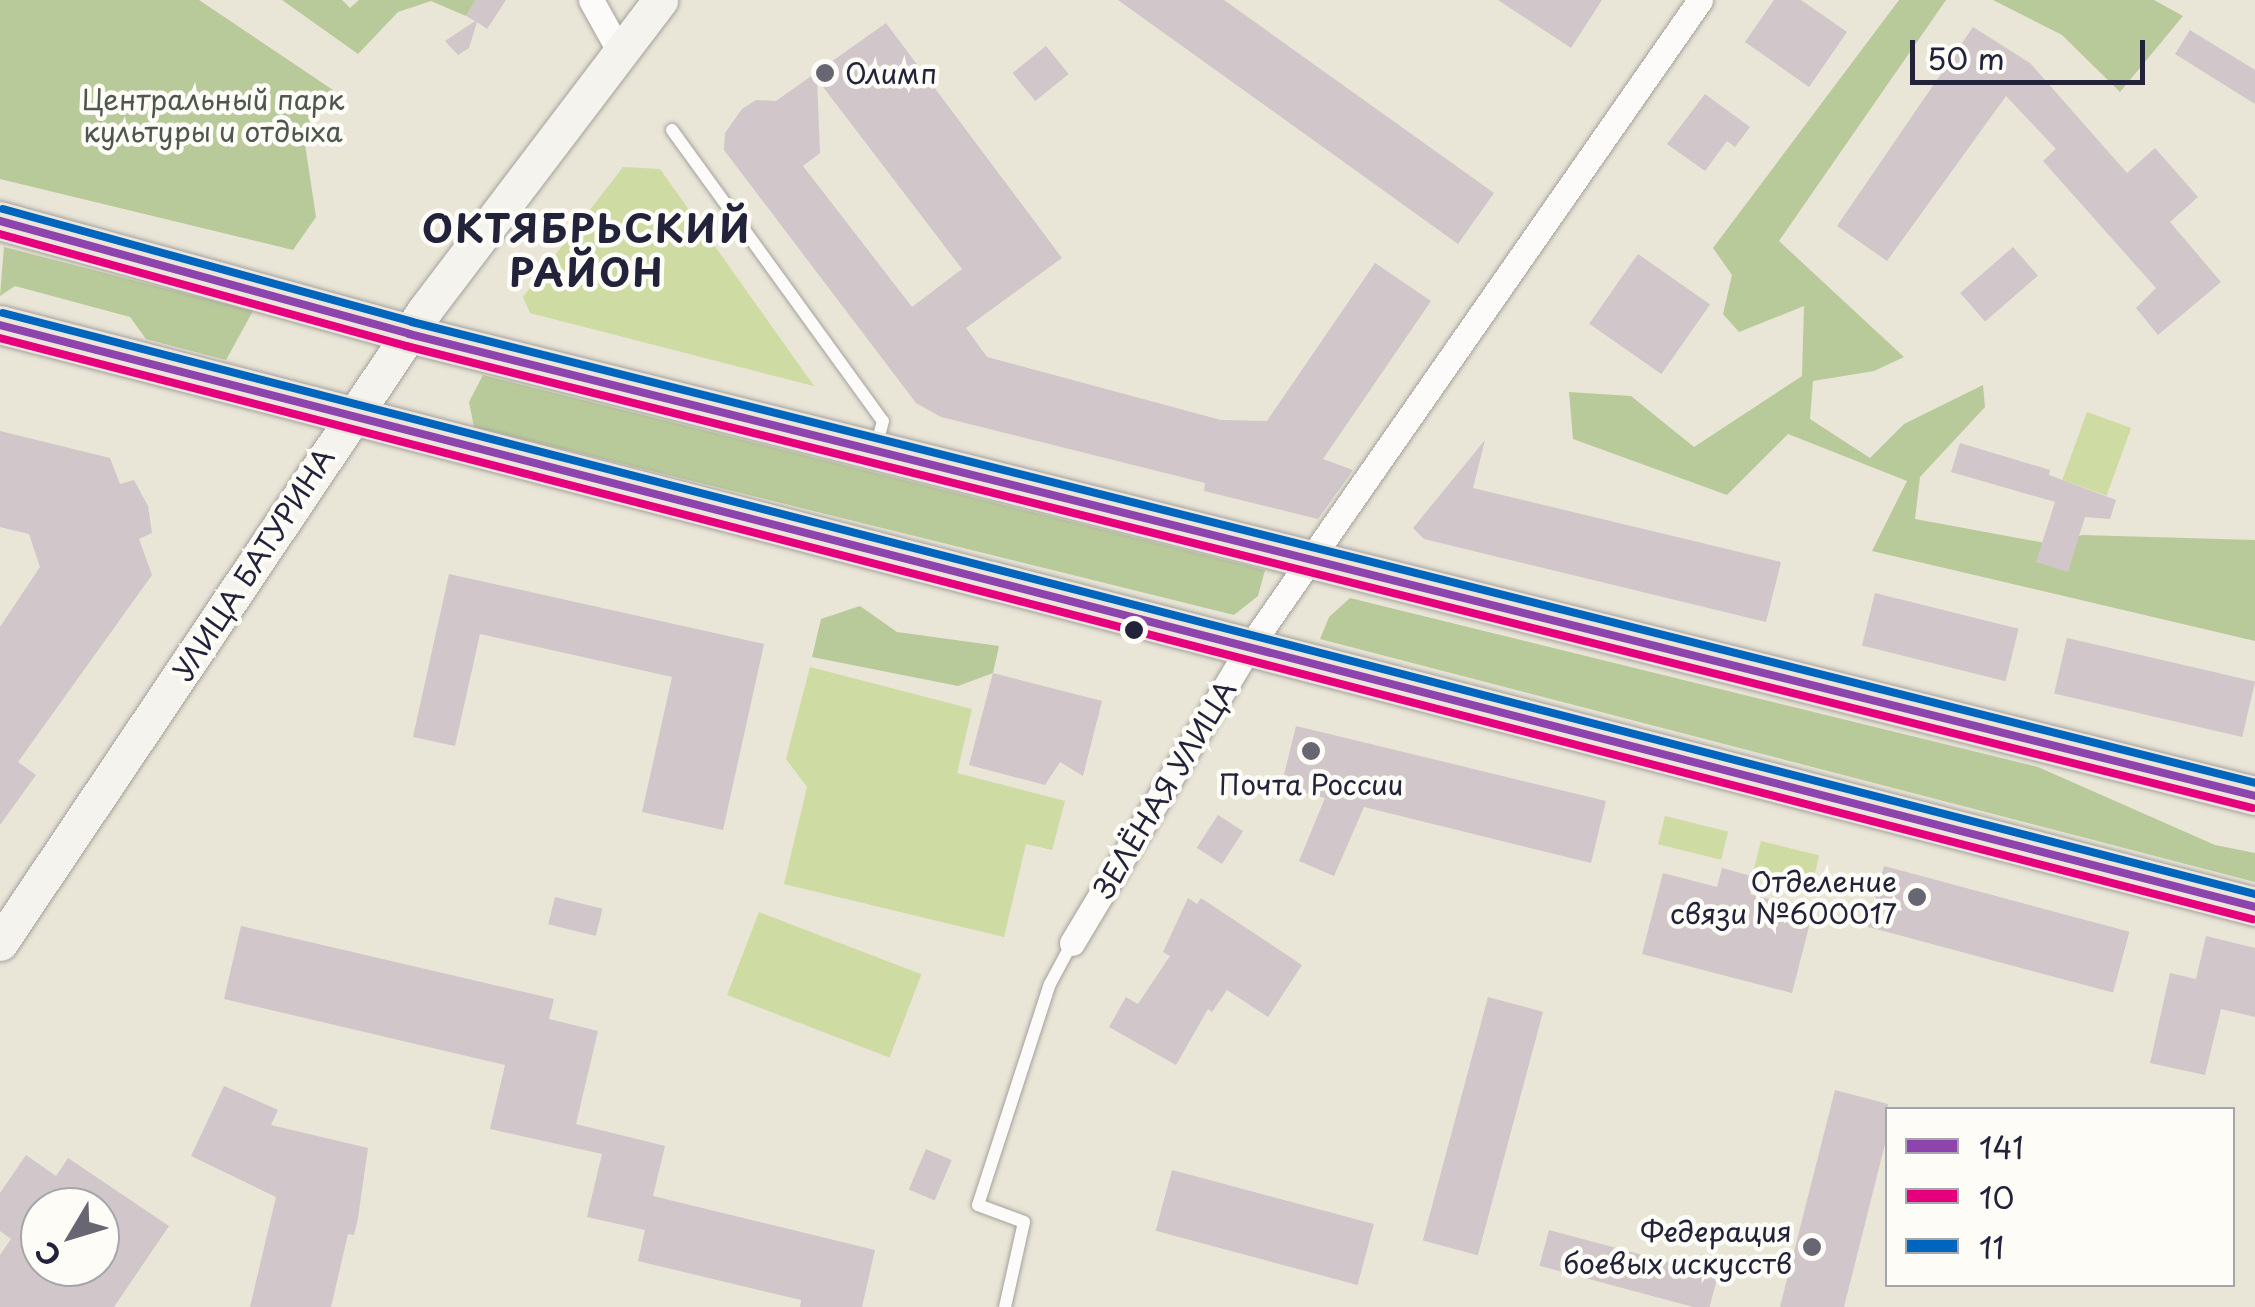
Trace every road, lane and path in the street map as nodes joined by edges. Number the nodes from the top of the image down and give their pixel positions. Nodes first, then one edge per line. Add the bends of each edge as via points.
1 (591, 0) edge
2 (660, 0) edge
3 (1700, 0) edge
4 (620, 52) junction
5 (672, 130) dead end
6 (0, 221) edge
7 (0, 325) edge
8 (409, 334) junction
9 (350, 418) junction
10 (875, 451) junction
11 (1312, 560) junction
12 (1248, 649) junction
13 (2255, 796) edge
14 (2255, 907) edge
15 (0, 943) edge
16 (1072, 943) joint
17 (1005, 1307) edge

1 - 4 street
2 - 4 street, УЛИЦА БАТУРИНА
3 - 11 street, ЗЕЛЁНАЯ УЛИЦА
4 - 8 street, УЛИЦА БАТУРИНА
5 - 10 lane via 883,420
6 - 8 main road
7 - 9 main road
8 - 9 street, УЛИЦА БАТУРИНА
8 - 10 main road
9 - 12 main road
9 - 15 street, УЛИЦА БАТУРИНА
10 - 11 main road
11 - 12 street, ЗЕЛЁНАЯ УЛИЦА
11 - 13 main road
12 - 14 main road
12 - 16 street, ЗЕЛЁНАЯ УЛИЦА
16 - 17 lane, ЗЕЛЁНАЯ УЛИЦА via 1050,984 978,1205 1024,1222

